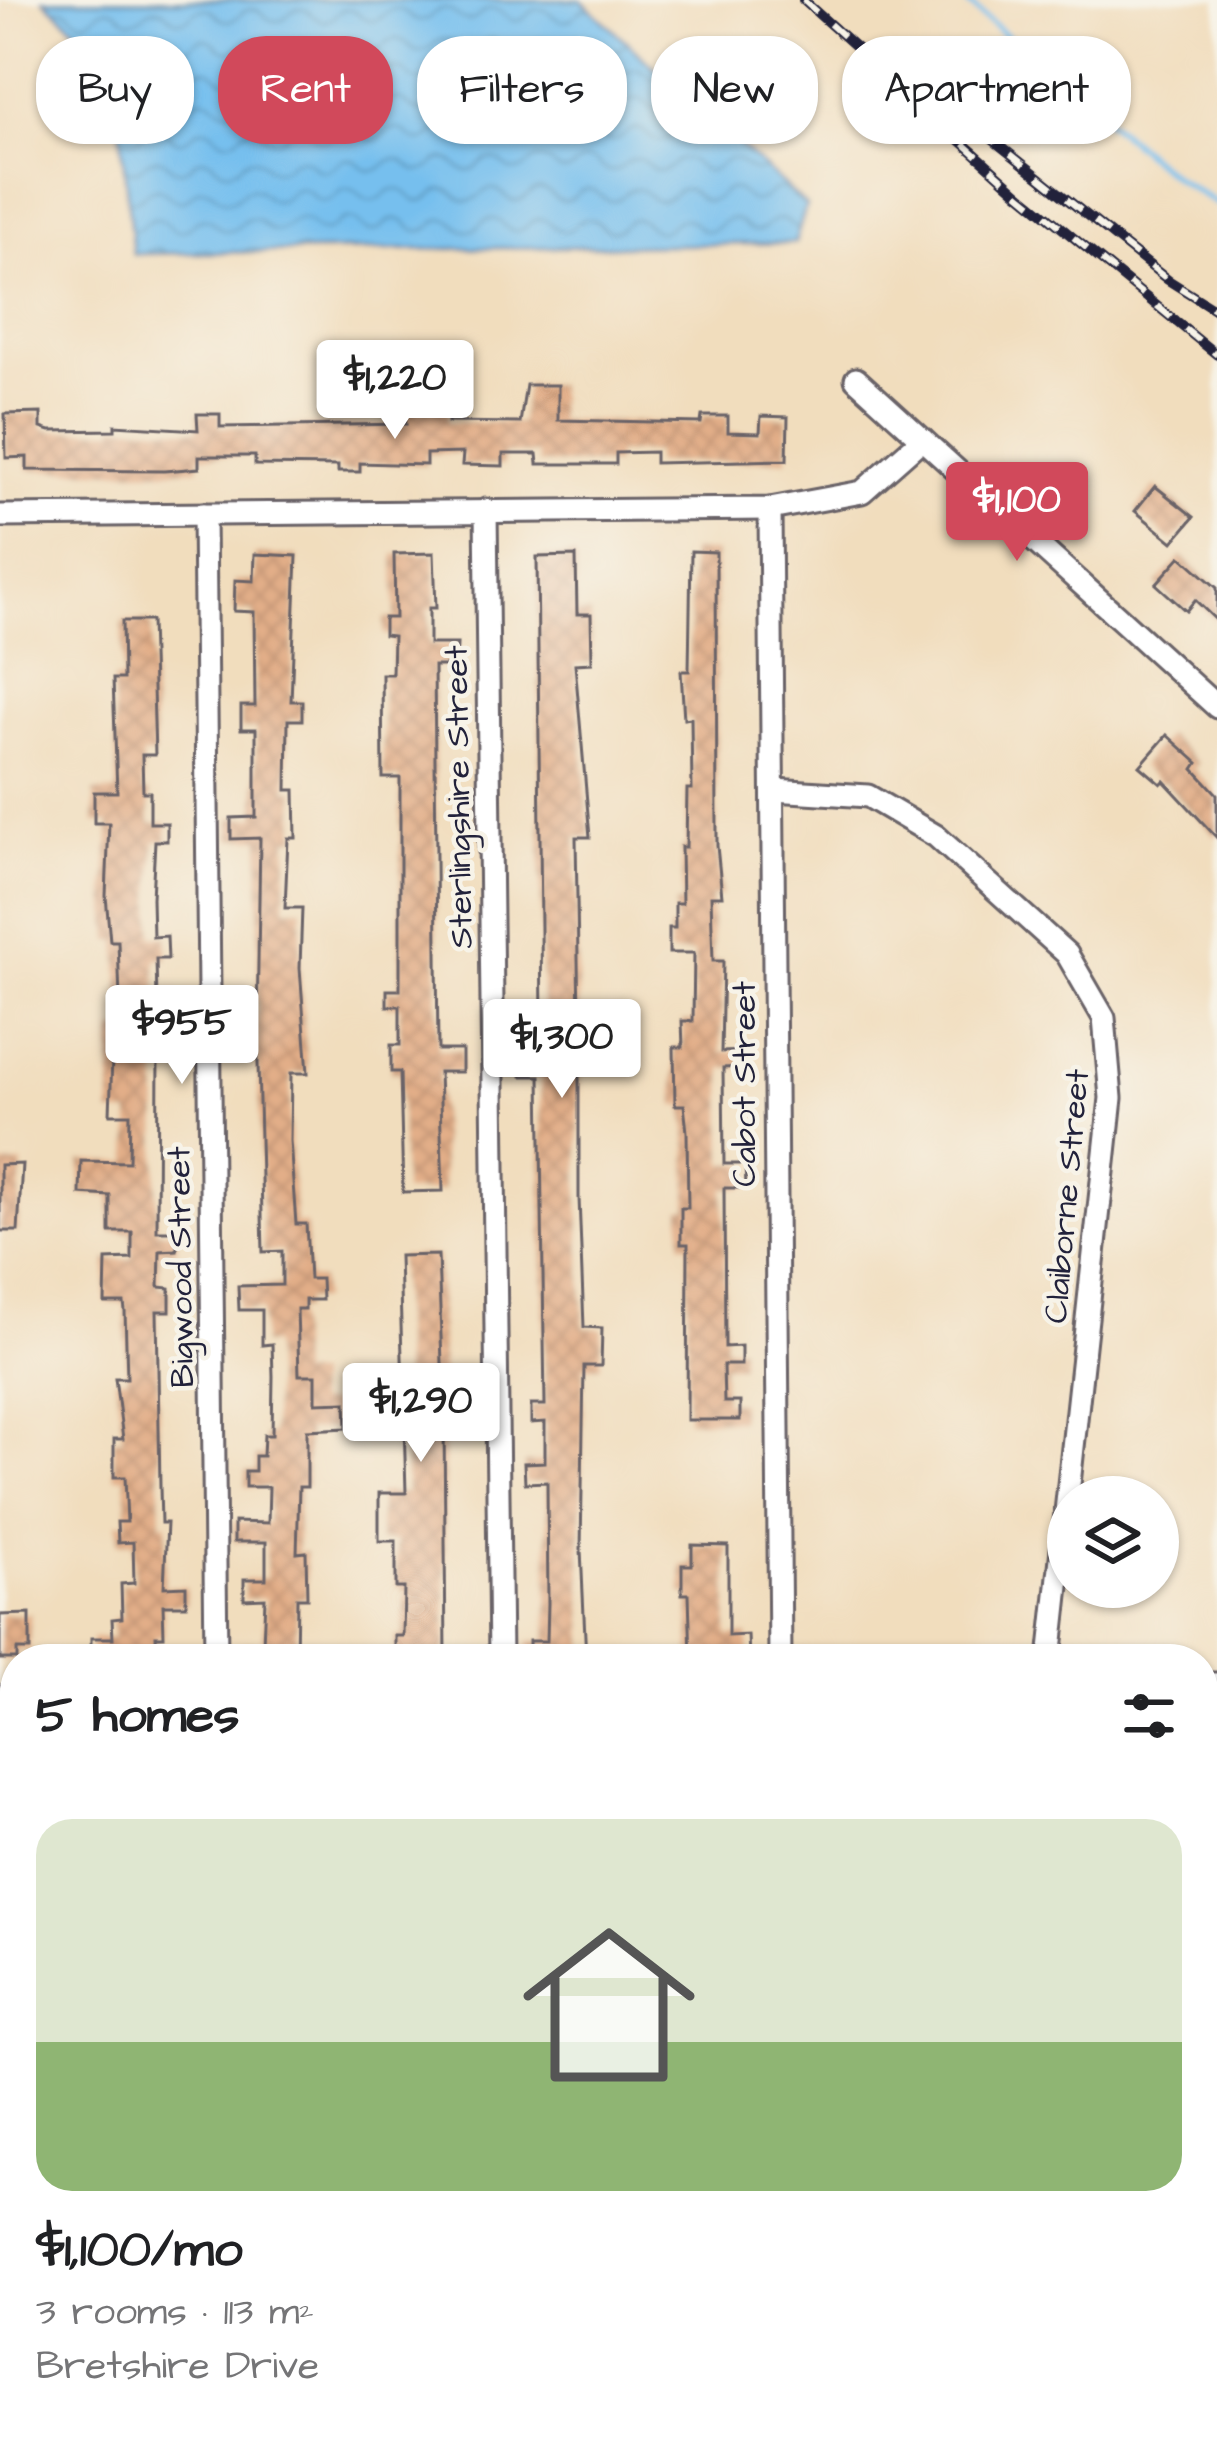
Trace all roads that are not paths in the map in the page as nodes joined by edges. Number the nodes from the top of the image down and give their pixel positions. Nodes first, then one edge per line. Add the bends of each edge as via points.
1 (856, 379) dead end
2 (922, 439) junction
3 (770, 509) junction
4 (487, 510) junction
5 (204, 514) junction
6 (0, 516) edge
7 (1217, 707) edge
8 (774, 790) junction
9 (216, 1644) edge
10 (500, 1644) edge
11 (780, 1644) edge
12 (1052, 1644) edge

1 - 2 street
2 - 3 street via 862,492
2 - 7 street
3 - 4 street
3 - 8 street, Cabot Street
4 - 5 street
4 - 10 street, Sterlingshire Street
5 - 6 street
5 - 9 street, Bigwood Street
8 - 11 street, Cabot Street
8 - 12 street, Claiborne Street via 868,796 936,836 1067,954 1104,1018 1111,1098

